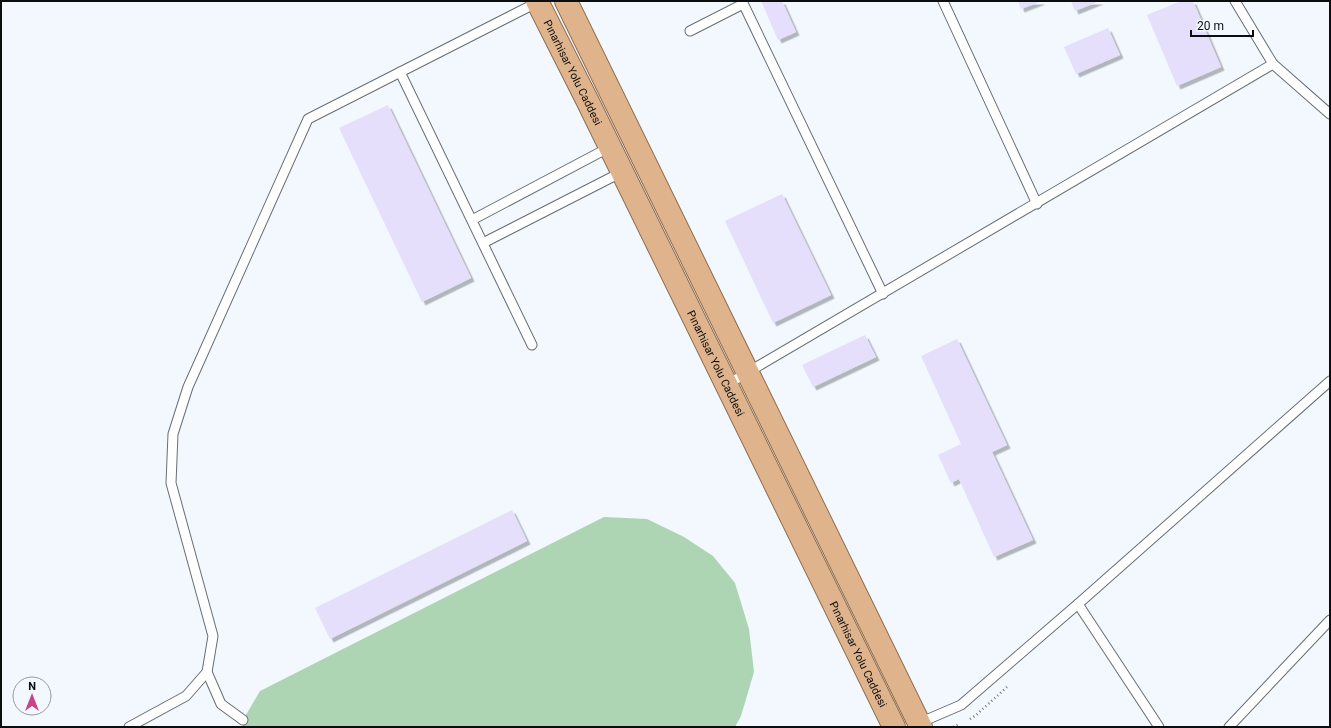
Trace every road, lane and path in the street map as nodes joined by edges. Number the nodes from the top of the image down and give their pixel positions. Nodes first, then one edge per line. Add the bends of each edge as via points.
1 (538, 1) edge
2 (566, 1) edge
3 (943, 1) edge
4 (1235, 1) edge
5 (742, 3) edge
6 (690, 31) dead end
7 (1273, 64) junction
8 (400, 72) junction
9 (1330, 114) edge
10 (610, 147) junction
11 (622, 172) junction
12 (1037, 204) junction
13 (472, 220) junction
14 (483, 243) junction
15 (883, 294) junction
16 (532, 345) dead end
17 (748, 373) junction
18 (1330, 381) edge
19 (726, 385) junction
20 (1078, 604) junction
21 (1330, 620) edge
22 (206, 672) junction
23 (243, 720) dead end
24 (917, 726) edge
25 (129, 727) edge
26 (894, 727) edge
27 (1159, 727) edge
28 (1229, 727) edge

1 - 8 lane
1 - 10 highway, Pınarhisar Yolu Caddesi
2 - 17 highway
3 - 12 lane
4 - 7 lane
5 - 6 lane
5 - 15 lane
7 - 9 lane
7 - 12 lane
8 - 13 lane
8 - 22 lane via 308,119 188,388 173,434 171,483 213,636
10 - 11 highway, Pınarhisar Yolu Caddesi
10 - 13 lane
11 - 14 lane
11 - 19 highway, Pınarhisar Yolu Caddesi
12 - 15 lane
13 - 14 lane
14 - 16 lane
15 - 17 lane
17 - 19 lane
17 - 24 highway
18 - 20 lane
19 - 26 highway, Pınarhisar Yolu Caddesi
20 - 24 lane via 961,705
20 - 27 lane
21 - 28 lane
22 - 23 lane via 222,704
22 - 25 lane via 186,696

